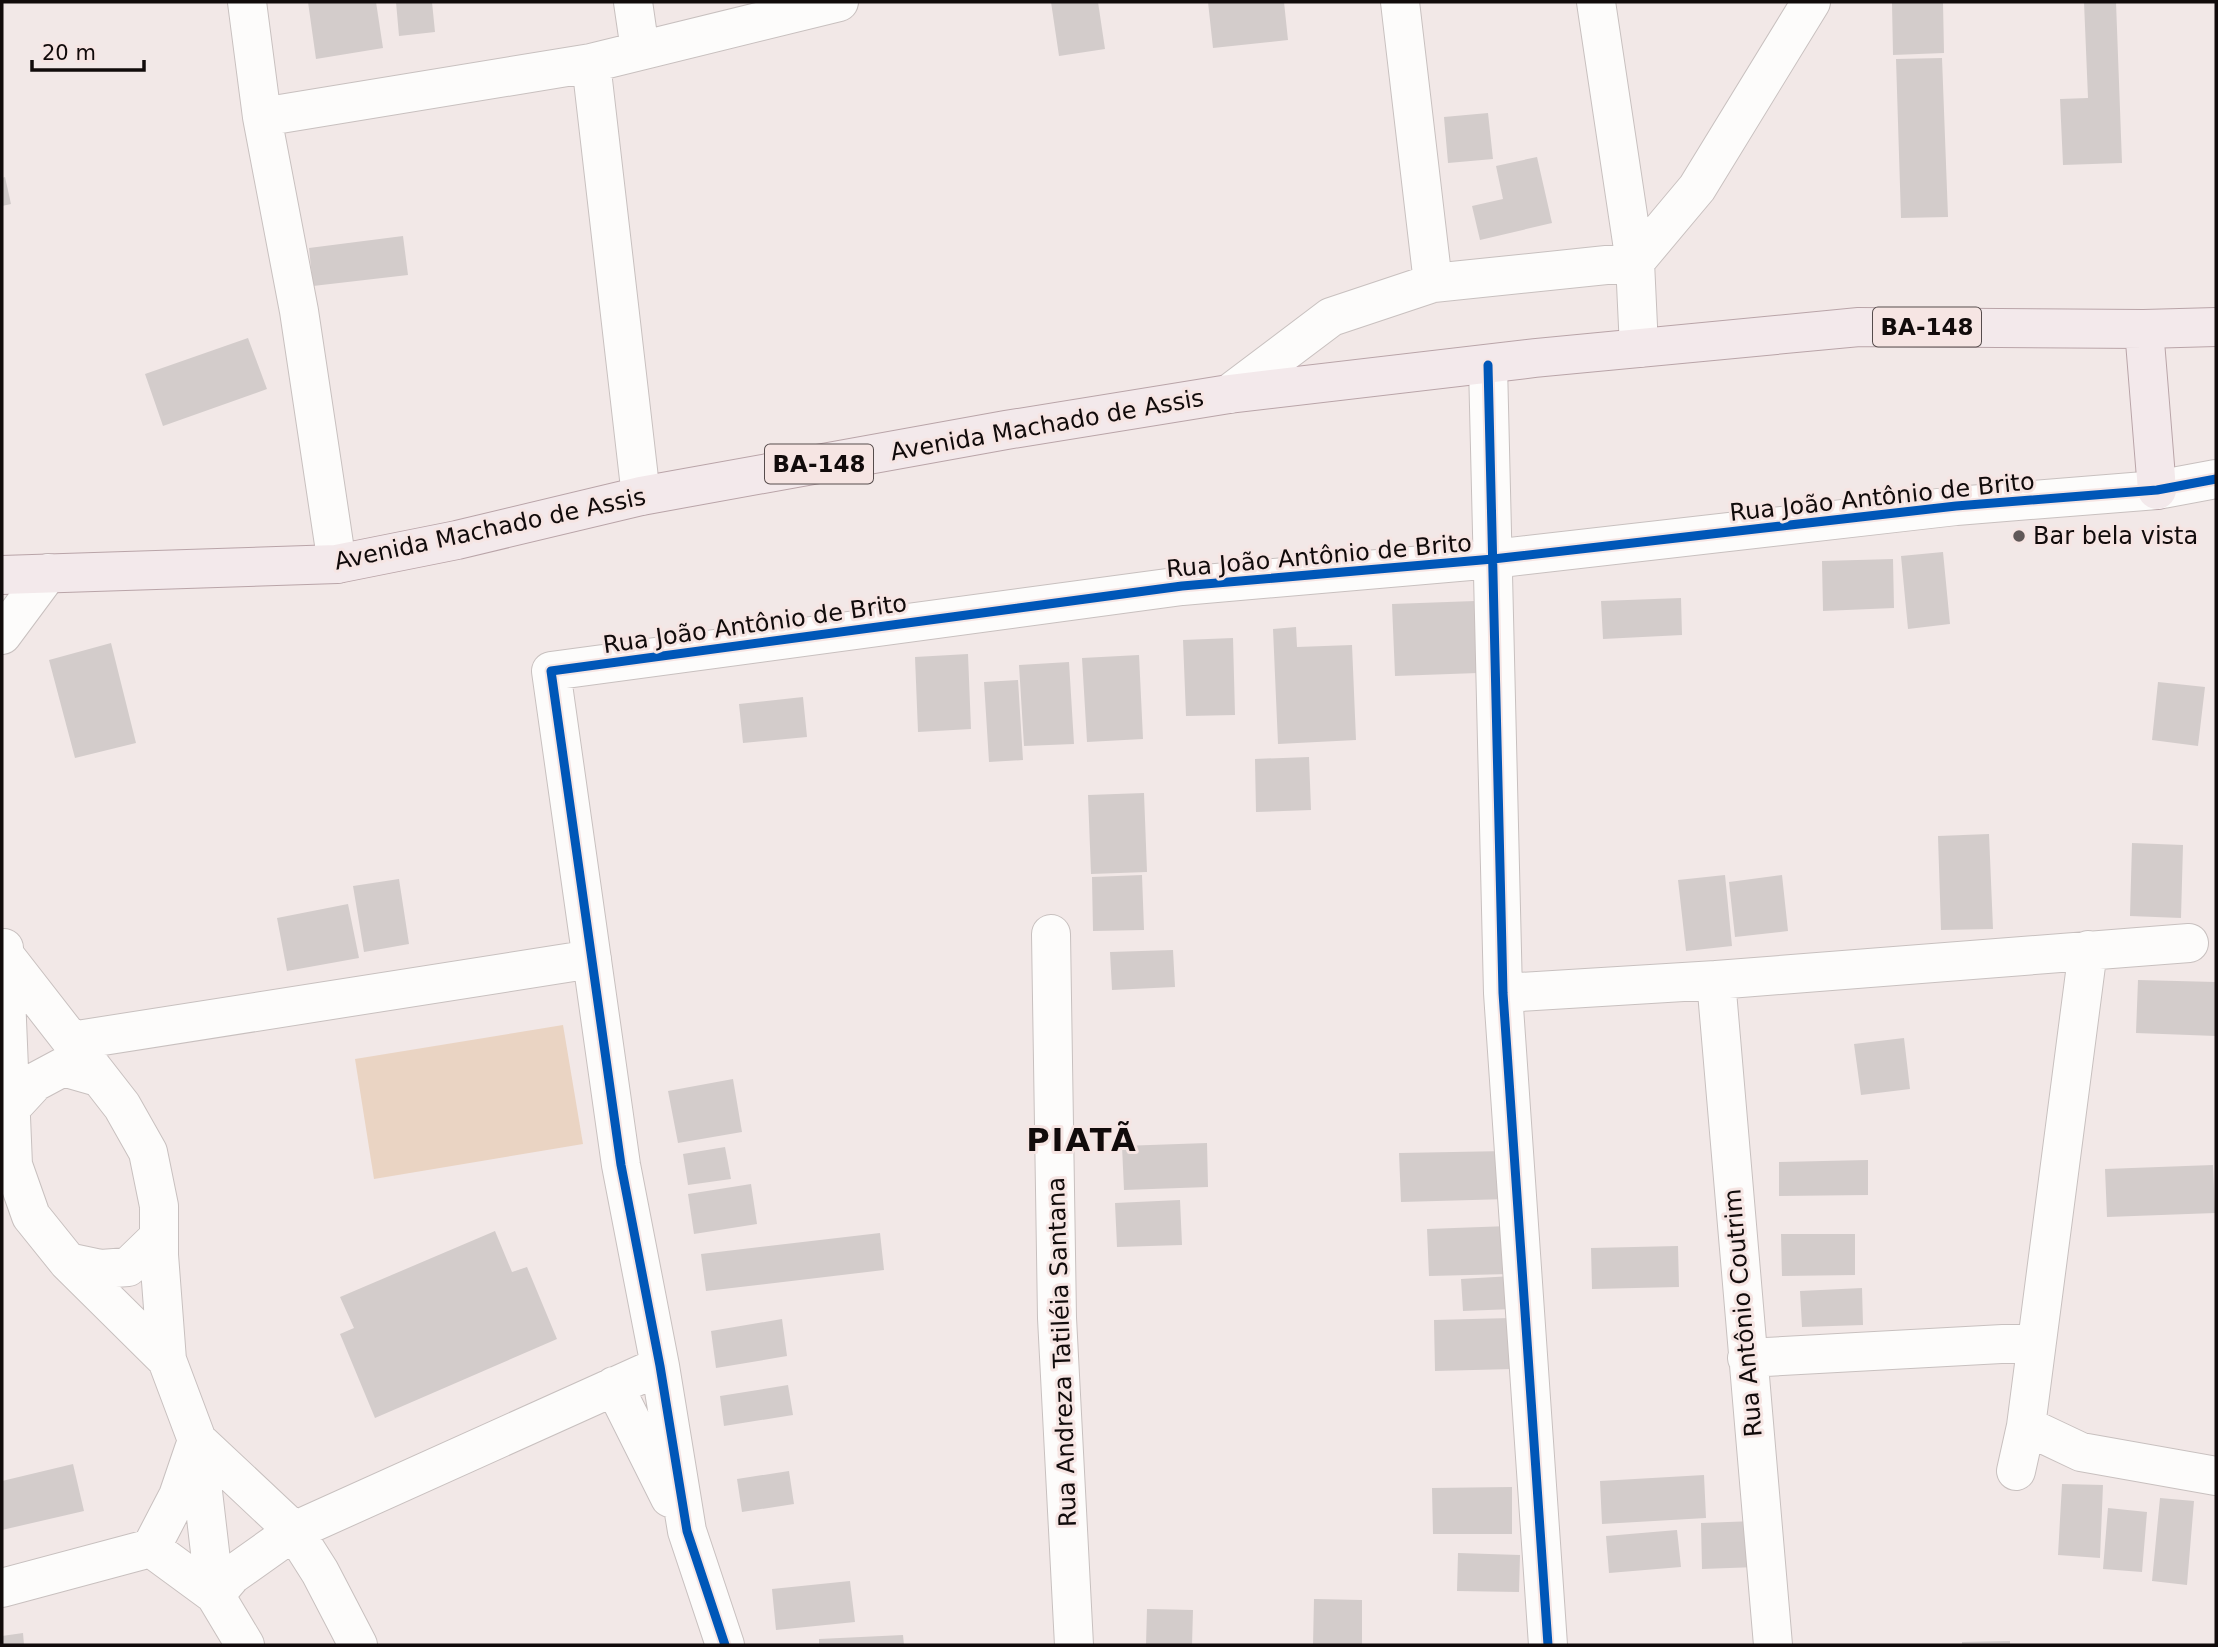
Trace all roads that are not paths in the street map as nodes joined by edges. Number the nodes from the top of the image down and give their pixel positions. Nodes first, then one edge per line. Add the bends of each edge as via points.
1 (247, 2) edge
2 (633, 2) edge
3 (839, 2) edge
4 (1400, 2) edge
5 (1596, 2) edge
6 (1811, 2) edge
7 (640, 50) junction
8 (591, 63) junction
9 (262, 117) junction
10 (1635, 262) junction
11 (1433, 282) junction
12 (2216, 327) edge
13 (2144, 329) junction
14 (1639, 348) junction
15 (1489, 365) junction
16 (1229, 394) junction
17 (2216, 479) edge
18 (2157, 490) junction
19 (641, 496) junction
20 (1493, 559) junction
21 (337, 564) junction
22 (48, 573) junction
23 (2, 575) edge
24 (2, 635) edge
25 (1051, 933) dead end
26 (2189, 943) dead end
27 (4, 946) edge
28 (2088, 950) junction
29 (592, 959) junction
30 (1716, 980) junction
31 (1503, 993) junction
32 (71, 1041) junction
33 (5, 1052) edge
34 (98, 1077) junction
35 (11, 1108) junction
36 (159, 1237) junction
37 (68, 1262) junction
38 (2037, 1342) junction
39 (1747, 1358) junction
40 (167, 1360) junction
41 (660, 1366) junction
42 (614, 1386) junction
43 (2025, 1426) junction
44 (197, 1440) junction
45 (2016, 1471) dead end
46 (2216, 1476) edge
47 (294, 1531) junction
48 (687, 1531) junction
49 (151, 1548) junction
50 (2, 1588) edge
51 (215, 1595) junction
52 (245, 1645) edge
53 (358, 1645) edge
54 (726, 1645) edge
55 (1074, 1645) edge
56 (1548, 1645) edge
57 (1773, 1645) edge

1 - 9 street
2 - 7 street
3 - 7 street
4 - 11 street
5 - 10 street
6 - 10 street via 1698,188
7 - 8 street
8 - 9 street
8 - 19 street
9 - 21 street via 299,311
10 - 11 street
10 - 14 street
11 - 16 street via 1331,317
12 - 13 main road, BA-148
13 - 14 main road, BA-148 via 1859,327
13 - 18 main road
14 - 15 main road, Avenida Machado de Assis / BA-148
15 - 16 main road, Avenida Machado de Assis / BA-148
15 - 20 street
16 - 19 main road, Avenida Machado de Assis / BA-148
17 - 18 street, Rua João Antônio de Brito
18 - 20 street, Rua João Antônio de Brito via 1956,506
19 - 21 main road, Avenida Machado de Assis / BA-148
20 - 29 street, Rua João Antônio de Brito via 1182,586 551,671
20 - 31 street
21 - 22 main road, Avenida Machado de Assis / BA-148
22 - 23 main road, Avenida Machado de Assis / BA-148
22 - 24 street
25 - 55 street, Rua Andreza Tatiléia Santana via 1058,1318
26 - 28 street
27 - 32 street
27 - 33 street
28 - 30 street
28 - 38 street
29 - 32 street
29 - 41 street via 621,1165
30 - 31 street
30 - 39 street, Rua Antônio Coutrim
31 - 56 street
32 - 34 street
33 - 35 street
34 - 35 street via 63,1067 35,1082
34 - 36 street via 122,1106 148,1152 159,1206
35 - 37 street via 13,1165 31,1216
36 - 37 street via 128,1267 101,1269
36 - 40 street
37 - 40 street
38 - 39 street
38 - 43 street
39 - 57 street, Rua Antônio Coutrim
40 - 44 street
41 - 42 street
41 - 48 street
42 - 47 street
42 - 48 street
43 - 45 street
43 - 46 street via 2081,1452
44 - 47 street
44 - 49 street via 178,1496
44 - 51 street
47 - 51 street via 232,1575
47 - 53 street
48 - 54 street
49 - 50 street
49 - 51 street
51 - 52 street

